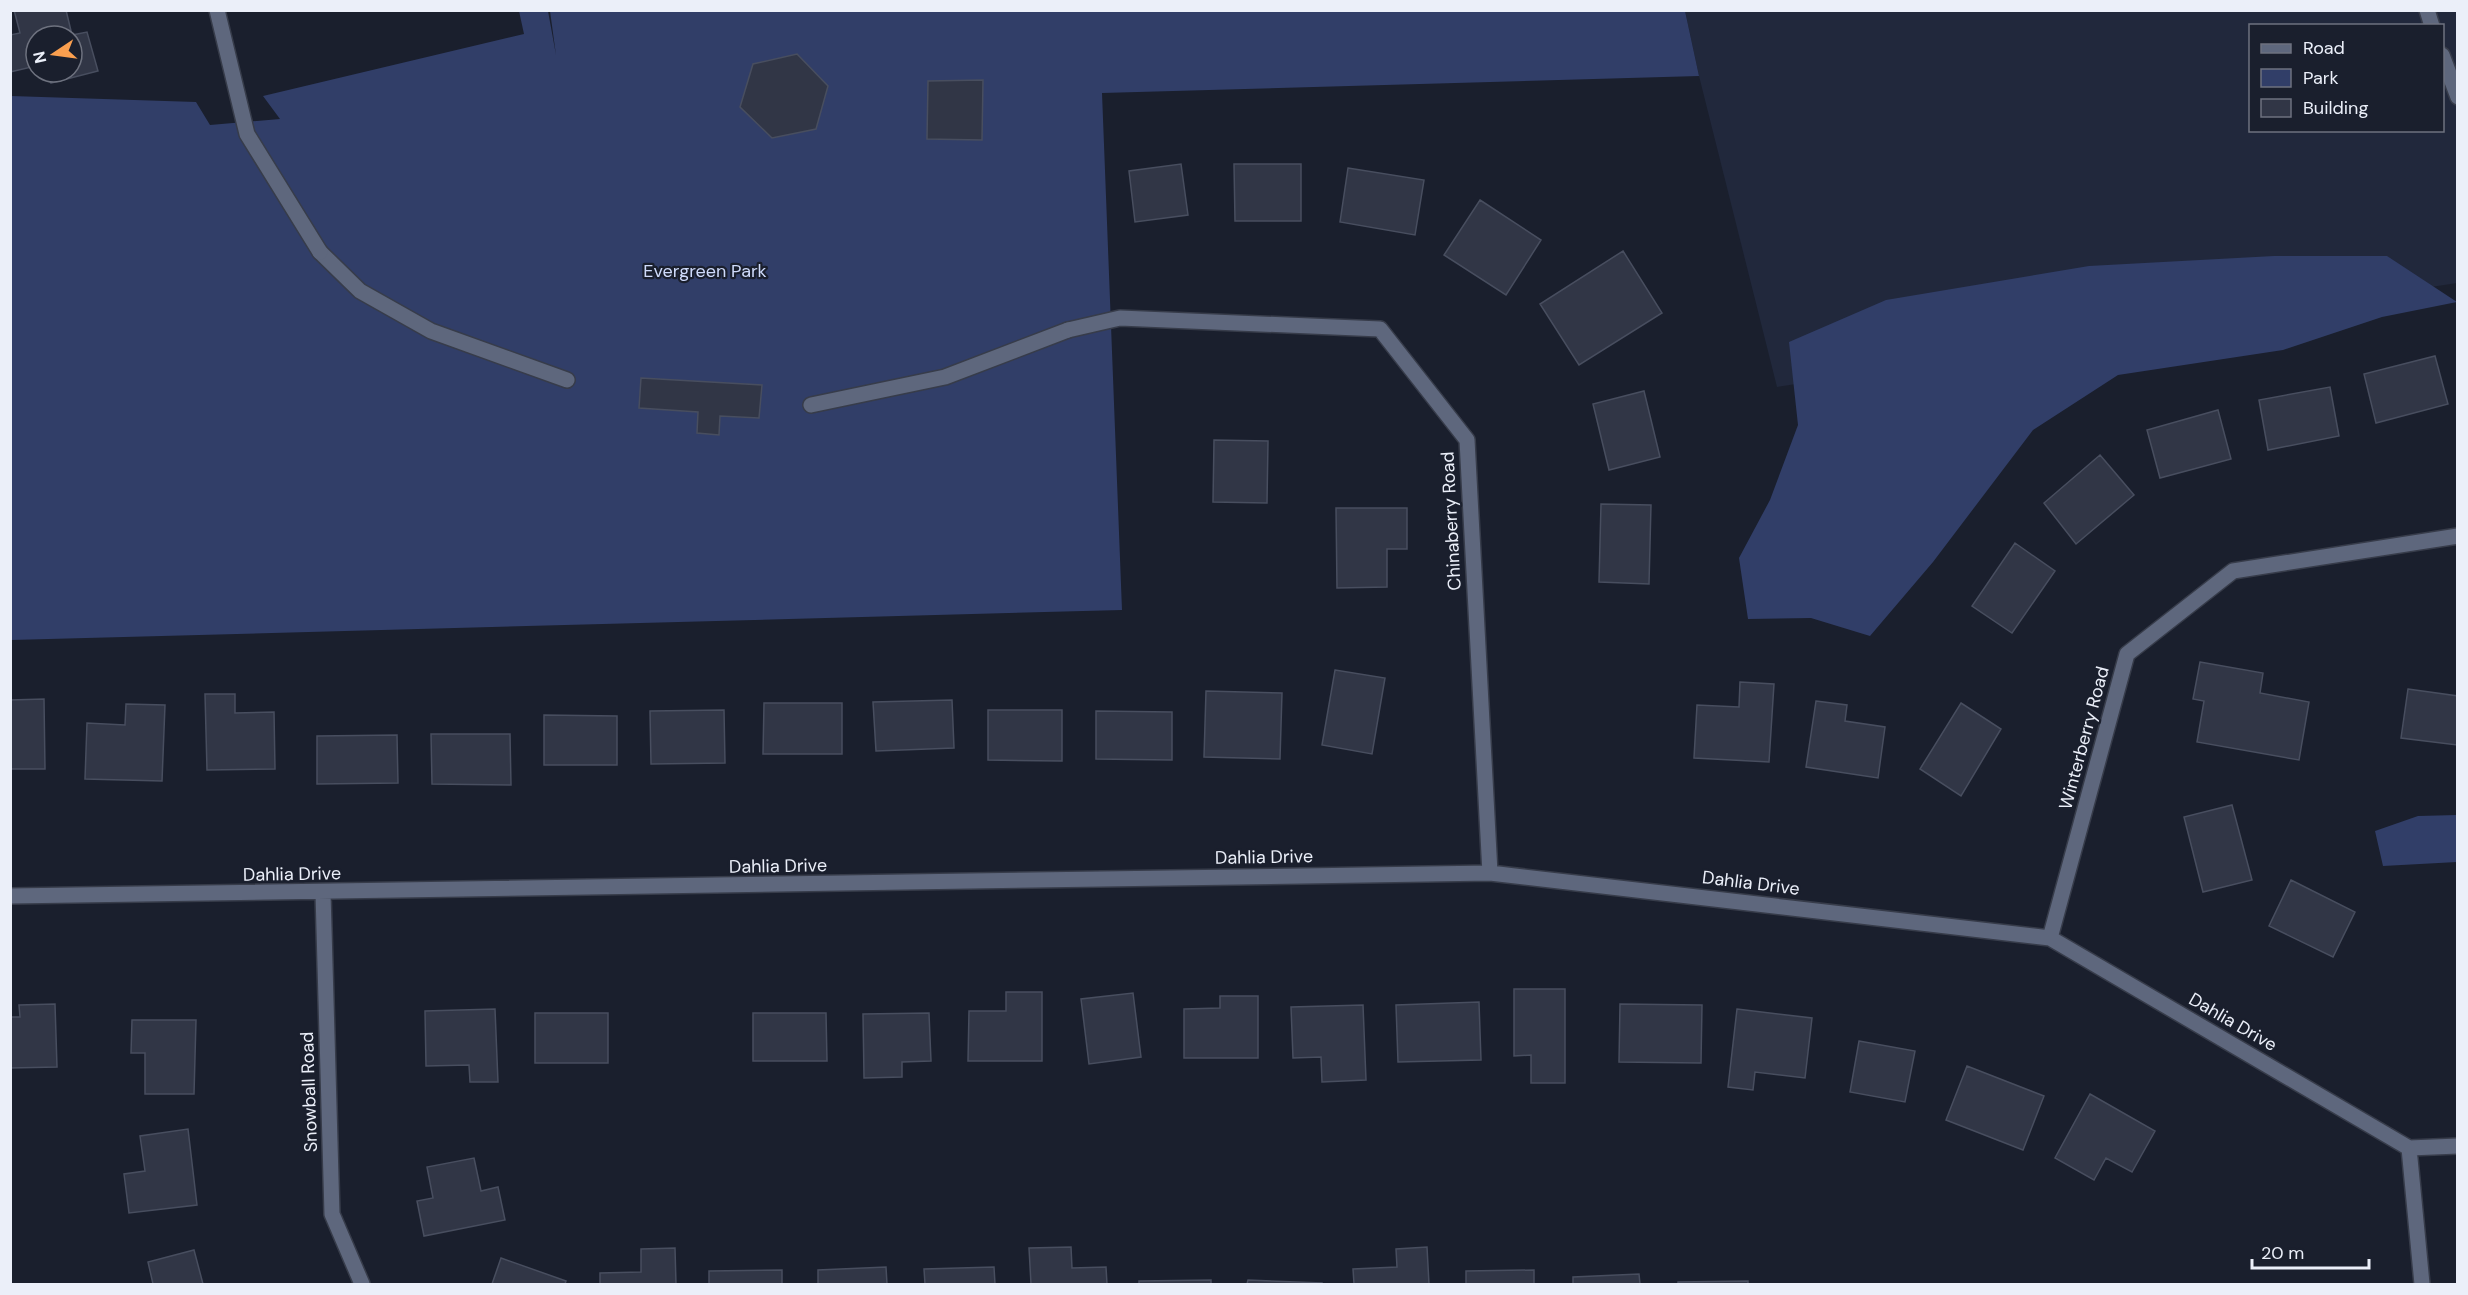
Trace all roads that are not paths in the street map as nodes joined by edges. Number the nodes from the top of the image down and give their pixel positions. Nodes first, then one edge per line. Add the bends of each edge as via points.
1 (217, 10) edge
2 (2444, 61) edge
3 (2457, 97) edge
4 (567, 380) dead end
5 (811, 405) dead end
6 (2457, 536) edge
7 (1490, 873) junction
8 (323, 893) junction
9 (10, 896) edge
10 (2050, 938) junction
11 (2457, 1146) edge
12 (2409, 1148) junction
13 (362, 1284) edge
14 (2422, 1284) edge

1 - 4 street via 247,134 320,252 360,291 431,331
2 - 3 street
5 - 7 street, Chinaberry Road via 945,377 1068,330 1120,318 1380,329 1467,440
6 - 10 street, Winterberry Road via 2233,570 2127,654
7 - 8 street, Dahlia Drive
7 - 10 street, Dahlia Drive
8 - 9 street, Dahlia Drive
8 - 13 street, Snowball Road via 332,1214
10 - 12 street, Dahlia Drive
11 - 12 street
12 - 14 street

